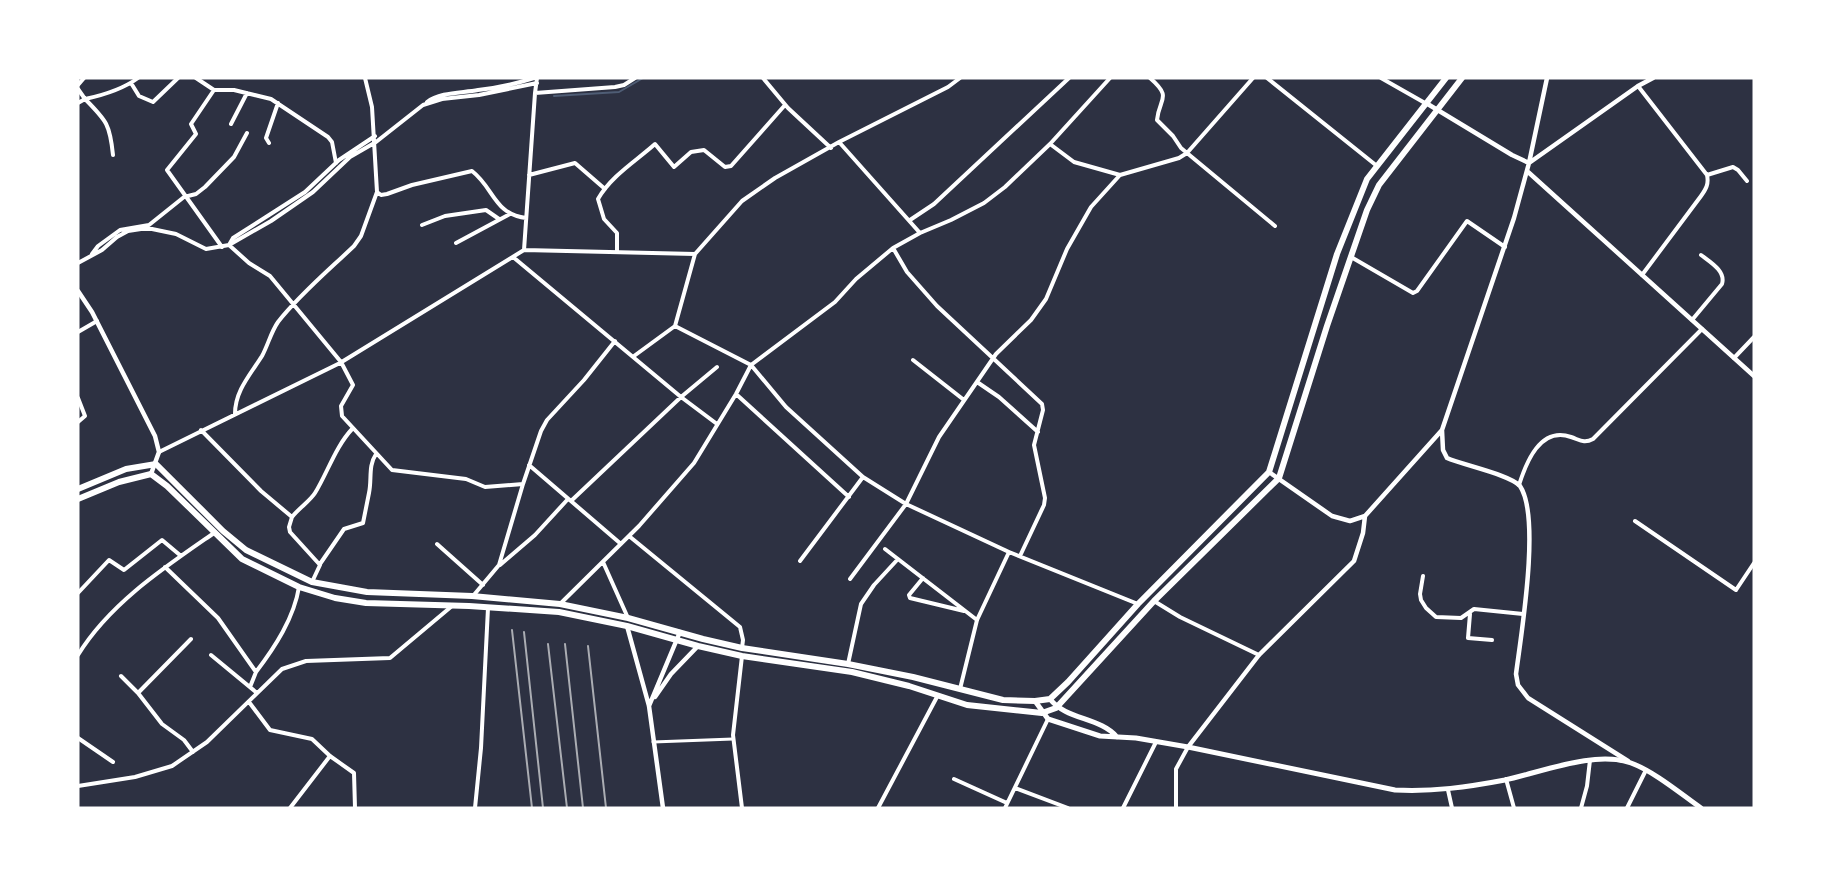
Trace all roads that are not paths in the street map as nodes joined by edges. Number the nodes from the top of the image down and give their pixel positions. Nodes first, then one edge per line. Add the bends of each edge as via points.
1 (84, 78) edge
2 (138, 78) edge
3 (178, 78) edge
4 (197, 78) edge
5 (365, 78) edge
6 (635, 78) edge
7 (763, 78) edge
8 (960, 78) edge
9 (1069, 78) edge
10 (1110, 78) edge
11 (1150, 78) edge
12 (1254, 78) edge
13 (1267, 78) edge
14 (1381, 78) edge
15 (1446, 78) edge
16 (1462, 78) edge
17 (1547, 78) edge
18 (1653, 78) edge
19 (536, 80) edge
20 (130, 83) junction
21 (1638, 86) junction
22 (78, 87) edge
23 (214, 90) junction
24 (247, 93) junction
25 (535, 93) junction
26 (85, 99) junction
27 (78, 103) edge
28 (278, 103) junction
29 (1425, 103) junction
30 (786, 105) junction
31 (1436, 111) junction
32 (231, 124) dead end
33 (247, 134) dead end
34 (375, 136) junction
35 (376, 142) junction
36 (840, 142) junction
37 (269, 143) dead end
38 (1050, 144) junction
39 (831, 148) junction
40 (1187, 153) junction
41 (113, 155) dead end
42 (336, 163) junction
43 (1529, 163) junction
44 (1377, 166) junction
45 (1527, 171) junction
46 (529, 174) junction
47 (1120, 175) junction
48 (1707, 175) junction
49 (1747, 181) dead end
50 (605, 189) junction
51 (377, 192) junction
52 (187, 196) junction
53 (510, 214) junction
54 (526, 218) junction
55 (500, 219) junction
56 (910, 220) junction
57 (422, 225) dead end
58 (1275, 226) dead end
59 (920, 233) junction
60 (456, 243) dead end
61 (229, 246) junction
62 (222, 247) junction
63 (1504, 247) junction
64 (893, 248) junction
65 (524, 250) junction
66 (617, 252) junction
67 (694, 254) junction
68 (1701, 255) dead end
69 (91, 256) junction
70 (513, 257) junction
71 (1351, 257) junction
72 (78, 263) edge
73 (1642, 275) junction
74 (78, 291) edge
75 (293, 305) junction
76 (1692, 320) junction
77 (97, 321) junction
78 (675, 326) junction
79 (1702, 329) junction
80 (78, 332) edge
81 (1754, 337) edge
82 (615, 340) junction
83 (634, 356) junction
84 (993, 358) junction
85 (1734, 358) junction
86 (913, 360) dead end
87 (341, 362) junction
88 (751, 364) junction
89 (717, 367) dead end
90 (1754, 376) edge
91 (977, 382) junction
92 (736, 394) junction
93 (681, 397) junction
94 (78, 398) edge
95 (964, 400) junction
96 (235, 414) junction
97 (78, 422) edge
98 (717, 424) junction
99 (352, 428) junction
100 (201, 430) junction
101 (1442, 430) junction
102 (1038, 432) junction
103 (159, 452) junction
104 (376, 454) junction
105 (156, 464) junction
106 (529, 465) junction
107 (1269, 472) junction
108 (151, 474) junction
109 (863, 477) junction
110 (1279, 478) junction
111 (523, 484) junction
112 (1519, 485) junction
113 (78, 489) edge
114 (849, 497) junction
115 (78, 499) edge
116 (570, 500) junction
117 (906, 504) junction
118 (1365, 516) junction
119 (292, 517) junction
120 (1635, 521) dead end
121 (214, 533) junction
122 (629, 536) junction
123 (437, 544) dead end
124 (621, 544) junction
125 (885, 549) dead end
126 (1009, 552) junction
127 (181, 556) junction
128 (1020, 556) junction
129 (898, 559) junction
130 (800, 561) dead end
131 (603, 562) junction
132 (1754, 563) edge
133 (320, 565) junction
134 (499, 566) junction
135 (165, 567) junction
136 (1423, 576) dead end
137 (923, 578) junction
138 (850, 579) dead end
139 (312, 582) junction
140 (483, 585) junction
141 (299, 587) junction
142 (78, 593) edge
143 (472, 596) junction
144 (1154, 602) junction
145 (1138, 603) junction
146 (560, 604) junction
147 (452, 605) junction
148 (488, 608) junction
149 (967, 612) junction
150 (1470, 613) junction
151 (1523, 614) junction
152 (628, 618) junction
153 (977, 620) junction
154 (627, 626) junction
155 (680, 632) junction
156 (191, 639) dead end
157 (676, 639) junction
158 (1492, 640) dead end
159 (698, 646) junction
160 (742, 648) junction
161 (78, 655) edge
162 (211, 655) dead end
163 (1259, 655) junction
164 (742, 656) junction
165 (848, 664) junction
166 (256, 672) junction
167 (121, 676) dead end
168 (250, 687) junction
169 (960, 690) junction
170 (138, 693) junction
171 (257, 693) junction
172 (938, 695) junction
173 (1050, 699) junction
174 (1035, 701) junction
175 (249, 702) junction
176 (649, 706) junction
177 (1056, 708) junction
178 (1042, 713) junction
179 (1048, 719) junction
180 (1117, 737) junction
181 (78, 738) edge
182 (733, 739) junction
183 (1157, 741) junction
184 (654, 742) junction
185 (1188, 747) junction
186 (193, 752) junction
187 (330, 756) junction
188 (1590, 760) junction
189 (113, 762) dead end
190 (1631, 763) junction
191 (1646, 770) junction
192 (954, 779) dead end
193 (1506, 779) junction
194 (78, 786) edge
195 (1015, 788) junction
196 (1448, 790) junction
197 (1007, 803) junction
198 (290, 808) edge
199 (355, 808) edge
200 (475, 808) edge
201 (663, 808) edge
202 (742, 808) edge
203 (878, 808) edge
204 (1005, 808) edge
205 (1068, 808) edge
206 (1123, 808) edge
207 (1176, 808) edge
208 (1452, 808) edge
209 (1514, 808) edge
210 (1581, 808) edge
211 (1627, 808) edge
212 (1701, 808) edge

1 - 22 street
2 - 20 street
3 - 20 street via 153,102 139,96
4 - 23 street
5 - 34 street
6 - 25 street via 615,87
7 - 30 street
8 - 36 street
9 - 56 street via 934,204
10 - 38 street
11 - 40 street via 1160,86 1163,95 1157,120
12 - 40 street
13 - 44 street
14 - 29 street
15 - 29 main road
16 - 31 main road
17 - 43 street
18 - 21 street
19 - 25 street
19 - 35 street via 423,105
20 - 26 street
21 - 43 street
21 - 48 street
22 - 26 street
23 - 24 street
23 - 52 street via 191,124 196,134 167,170
24 - 28 street
24 - 32 street
25 - 46 street
26 - 27 street
26 - 41 street via 111,131
28 - 37 street via 266,138
28 - 42 street via 328,137
29 - 31 street
29 - 44 main road
30 - 39 street
30 - 50 street via 731,166 725,167 704,150 691,152 674,167 655,144
31 - 43 street
31 - 71 main road via 1379,185 1366,210
33 - 52 street via 213,181
34 - 35 street
34 - 42 street
35 - 51 street
35 - 61 street via 350,157 305,198
36 - 39 street
36 - 56 street
38 - 47 street via 1074,162
38 - 59 street via 984,203
39 - 67 street via 742,201
40 - 47 street
40 - 58 street
42 - 61 street via 305,192 237,235
43 - 45 street
44 - 107 main road via 1367,179 1337,254
45 - 63 street
45 - 73 street
46 - 50 street via 575,163
46 - 54 street
47 - 84 street via 1091,207 1067,249 1046,299
48 - 49 street via 1732,167
48 - 73 street via 1707,188
50 - 66 street via 598,202 604,219 617,234
51 - 53 street via 387,194 472,171
51 - 75 street via 354,246
52 - 62 street
52 - 69 street via 149,225 120,230
53 - 54 street
53 - 55 street
54 - 65 street
55 - 57 street via 486,210 445,216
55 - 60 street
56 - 59 street
59 - 64 street
61 - 62 street
61 - 75 street via 270,276
62 - 69 street via 206,249 176,234 141,229 128,231
63 - 71 street via 1467,221 1413,293
63 - 101 street
64 - 84 street via 907,272 937,306
64 - 88 street via 834,302
65 - 66 street
65 - 70 street
66 - 67 street
67 - 78 street
68 - 76 street via 1723,279
69 - 72 street
70 - 82 street
70 - 87 street
71 - 110 main road
73 - 76 street
74 - 77 street
75 - 87 street
75 - 96 street via 276,324 265,351 241,387
76 - 79 street
77 - 80 street
77 - 103 street via 155,436
78 - 83 street
78 - 88 street
79 - 85 street
79 - 112 street via 1593,439 1579,441 1562,435 1539,444 1531,453
81 - 85 street
82 - 83 street
82 - 106 street via 547,420
83 - 93 street
84 - 91 street
84 - 102 street via 1042,404
85 - 90 street
86 - 95 street
87 - 96 street
87 - 99 street via 353,385 342,401 341,411
88 - 92 street
88 - 109 street via 786,407
89 - 93 street
91 - 95 street
91 - 102 street
92 - 98 street
92 - 114 street
93 - 98 street
93 - 116 street
94 - 97 street via 85,414
95 - 117 street via 939,437
96 - 100 street
98 - 122 street via 694,463
99 - 104 street
99 - 119 street via 313,496
100 - 103 street
100 - 119 street
101 - 112 street via 1447,458
101 - 118 street
102 - 128 street via 1034,445 1044,505
103 - 105 street
104 - 111 street via 396,472 466,479 485,487
104 - 133 street via 370,464 370,491 363,523 345,529
105 - 108 street
105 - 113 main road via 126,469
105 - 139 main road via 246,550
106 - 111 street
106 - 116 street
107 - 110 street
107 - 145 main road
108 - 115 main road
108 - 121 main road
109 - 114 street
109 - 117 street
110 - 118 street via 1332,516 1350,521
110 - 144 main road
111 - 134 street
112 - 151 street via 1530,543
114 - 130 street
116 - 124 street
116 - 134 street
117 - 126 street
117 - 138 street
118 - 163 street via 1354,561
119 - 133 street via 291,532
120 - 132 street via 1736,590
121 - 127 street
121 - 141 main road via 242,559
122 - 124 street
122 - 160 street via 740,627
123 - 140 street
124 - 131 street
125 - 129 street
126 - 128 street
126 - 153 street
127 - 135 street
127 - 142 street via 162,540 124,570 109,560
128 - 145 street
129 - 137 street
129 - 165 street via 861,604
131 - 146 street
131 - 152 street
133 - 139 street
134 - 140 street
135 - 161 street via 142,584 89,637
135 - 166 street via 218,618
136 - 150 street via 1421,600 1436,617 1461,618
137 - 149 street
137 - 149 street via 910,598
139 - 143 main road via 367,591
140 - 143 street
141 - 147 main road via 366,603
141 - 166 street via 295,608
143 - 146 main road
144 - 163 street
144 - 177 main road
145 - 173 main road
146 - 152 main road
147 - 148 main road
147 - 171 street via 390,658 306,661 282,669
148 - 154 main road via 560,612
148 - 200 street
149 - 153 street
150 - 151 street via 1474,609
150 - 158 street via 1468,638
151 - 190 street via 1518,685 1528,698
152 - 155 main road
153 - 169 street
154 - 157 main road
154 - 176 street
155 - 157 street
155 - 160 main road
156 - 170 street
157 - 159 main road
157 - 176 street
159 - 164 main road
159 - 176 street via 670,674
160 - 165 main road
162 - 168 street
163 - 185 street
164 - 172 main road via 852,672
164 - 182 street
165 - 169 main road
166 - 168 street
167 - 170 street
168 - 171 street
169 - 174 main road via 1003,700
170 - 186 street via 162,724
171 - 175 street
172 - 178 main road via 967,705
172 - 203 street
173 - 174 main road
173 - 177 main road
174 - 178 main road
175 - 186 street
175 - 187 street via 270,730 312,739
176 - 184 street
177 - 178 main road
177 - 180 main road via 1108,728
178 - 179 main road
179 - 180 main road via 1100,736
179 - 195 street
180 - 183 main road
181 - 189 street
182 - 184 street
182 - 202 street
183 - 185 main road
183 - 206 street
184 - 201 street
185 - 196 main road via 1395,790
185 - 207 street via 1176,769
186 - 194 street via 164,770
187 - 198 street
187 - 199 street via 354,773
188 - 190 main road
188 - 193 main road
188 - 210 street
190 - 191 main road
191 - 211 street
191 - 212 main road
192 - 197 street
193 - 196 main road
193 - 209 street
195 - 197 street
195 - 205 street
196 - 208 street
197 - 204 street

